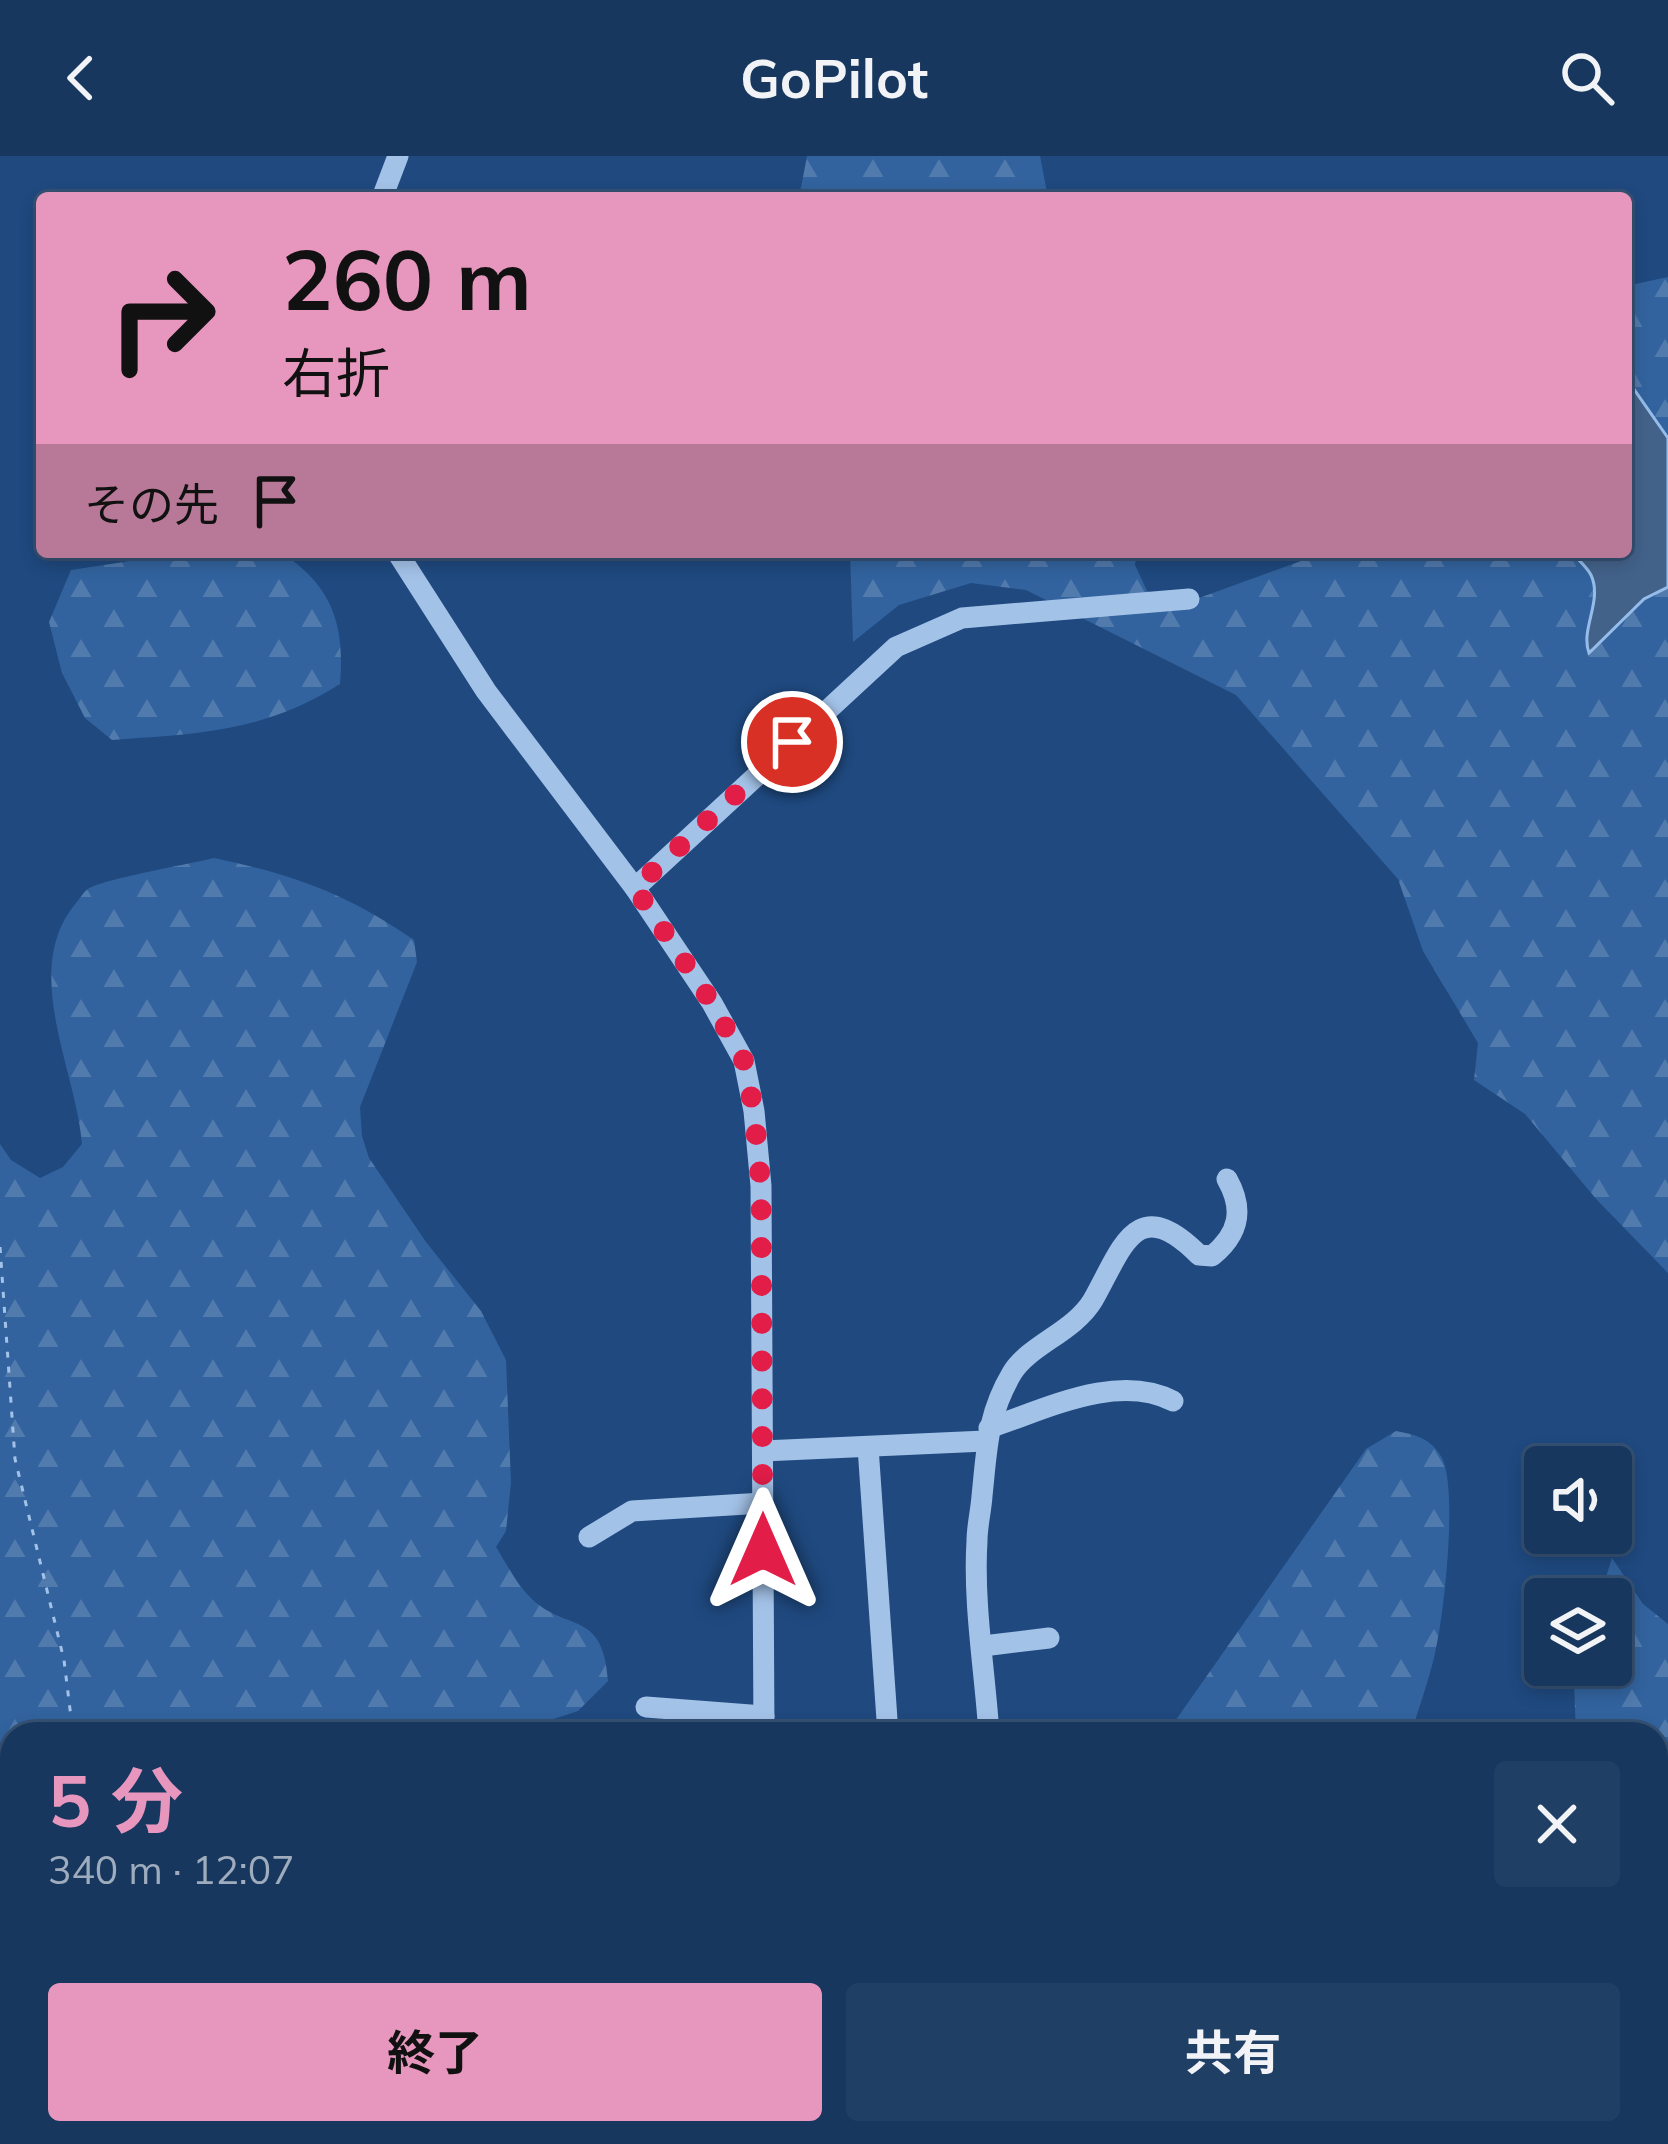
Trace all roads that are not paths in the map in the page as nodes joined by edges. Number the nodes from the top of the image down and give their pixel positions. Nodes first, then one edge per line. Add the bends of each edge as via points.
1 (398, 156) edge
2 (384, 192) edge
3 (402, 558) edge
4 (1189, 598) dead end
5 (635, 888) junction
6 (1227, 1179) dead end
7 (1173, 1401) dead end
8 (987, 1434) junction
9 (868, 1447) junction
10 (763, 1451) junction
11 (763, 1502) junction
12 (589, 1537) dead end
13 (1049, 1638) dead end
14 (983, 1646) junction
15 (646, 1707) dead end
16 (744, 1722) edge
17 (764, 1722) edge
18 (887, 1722) edge
19 (988, 1722) edge

1 - 2 street
3 - 5 street via 486,691
4 - 5 street via 962,618 896,646
5 - 10 street via 744,1061 761,1186
6 - 8 street via 1239,1201 1225,1246 1199,1255 1175,1231 1138,1231 1114,1257 1091,1304 1016,1366
7 - 8 street via 1137,1389 1096,1394
8 - 9 street
8 - 14 street via 976,1543
9 - 10 street
9 - 18 street
10 - 11 street
11 - 12 street via 632,1511
11 - 17 street
13 - 14 street
14 - 19 street
15 - 16 street

